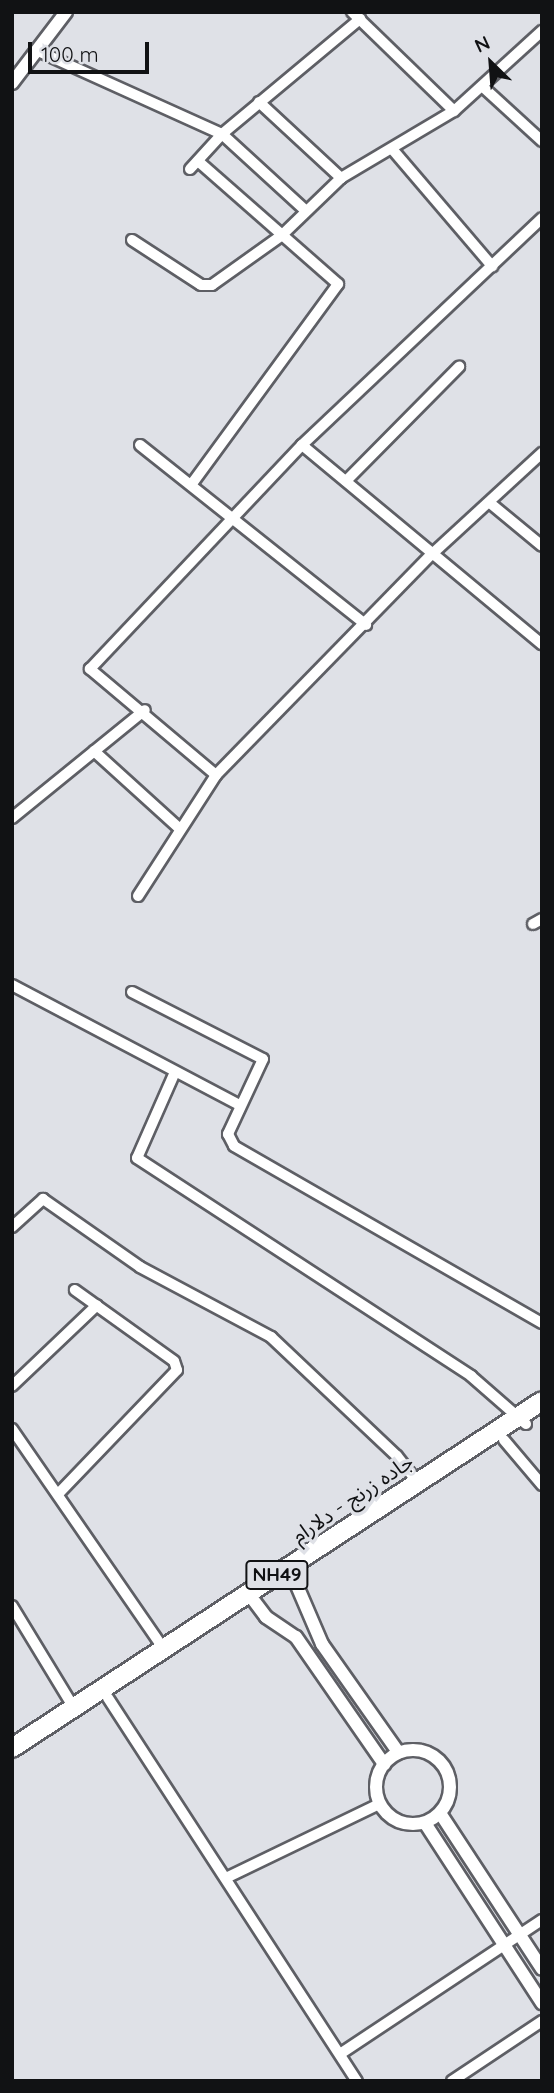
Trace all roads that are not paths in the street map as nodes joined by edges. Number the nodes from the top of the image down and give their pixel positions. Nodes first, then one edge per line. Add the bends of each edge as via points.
1 (66, 12) edge
2 (356, 15) edge
3 (542, 31) edge
4 (38, 51) junction
5 (12, 83) edge
6 (482, 88) junction
7 (259, 102) junction
8 (454, 111) junction
9 (222, 134) junction
10 (542, 141) edge
11 (393, 150) junction
12 (341, 178) junction
13 (306, 211) junction
14 (542, 218) edge
15 (282, 235) junction
16 (132, 240) dead end
17 (492, 266) junction
18 (459, 367) dead end
19 (140, 445) dead end
20 (302, 445) junction
21 (542, 453) edge
22 (346, 481) junction
23 (191, 485) junction
24 (490, 503) junction
25 (233, 522) junction
26 (542, 546) edge
27 (431, 555) junction
28 (366, 625) junction
29 (542, 644) edge
30 (145, 710) junction
31 (94, 751) junction
32 (216, 775) junction
33 (12, 818) edge
34 (179, 828) junction
35 (138, 896) dead end
36 (12, 985) edge
37 (132, 992) dead end
38 (175, 1072) junction
39 (240, 1105) junction
40 (12, 1227) edge
41 (75, 1290) dead end
42 (97, 1305) junction
43 (542, 1323) edge
44 (12, 1386) edge
45 (542, 1401) edge
46 (542, 1414) edge
47 (522, 1420) junction
48 (12, 1429) edge
49 (504, 1440) junction
50 (417, 1482) junction
51 (542, 1485) edge
52 (60, 1492) junction
53 (292, 1572) junction
54 (251, 1597) junction
55 (12, 1606) edge
56 (164, 1649) junction
57 (108, 1698) junction
58 (74, 1708) junction
59 (12, 1748) edge
60 (399, 1753) junction
61 (12, 1760) edge
62 (384, 1764) junction
63 (379, 1804) junction
64 (440, 1813) junction
65 (425, 1823) junction
66 (228, 1878) junction
67 (542, 1920) edge
68 (520, 1935) junction
69 (504, 1945) junction
70 (542, 1969) edge
71 (542, 2003) edge
72 (542, 2021) edge
73 (340, 2054) junction
74 (357, 2081) edge
75 (452, 2081) edge

1 - 4 street
2 - 7 street
2 - 8 street
3 - 6 street
4 - 5 street
4 - 9 street
6 - 8 street
6 - 10 street
7 - 9 street
7 - 12 street
8 - 11 street
9 - 13 street
9 - 15 street via 194,165
11 - 12 street
11 - 17 street
12 - 13 street
13 - 15 street
14 - 17 street
15 - 16 street via 212,285 201,285
15 - 23 street via 338,284
17 - 20 street
18 - 22 street
19 - 23 street
20 - 22 street
20 - 25 street
21 - 24 street
22 - 27 street
23 - 25 street
24 - 26 street
24 - 27 street
25 - 28 street via 263,538
25 - 30 street via 177,571 90,668
27 - 28 street
27 - 29 street
28 - 32 street
30 - 31 street
30 - 32 street
31 - 33 street
31 - 34 street
32 - 34 street
34 - 35 street
36 - 38 street
37 - 39 street via 263,1059
38 - 39 street
38 - 47 street via 137,1158 471,1376
39 - 43 street via 228,1134 234,1146
40 - 50 street via 43,1199 140,1267 271,1337 397,1456
41 - 42 street
42 - 44 street
42 - 52 street via 174,1361 177,1370
45 - 47 highway, جاده زرنج - دلارام / NH49
46 - 47 highway, جاده زرنج - دلارام / NH49
47 - 49 highway, جاده زرنج - دلارام / NH49
47 - 50 highway, جاده زرنج - دلارام / NH49
48 - 52 street
49 - 51 street
49 - 53 highway, جاده زرنج - دلارام / NH49
50 - 53 highway, جاده زرنج - دلارام / NH49
52 - 56 street
53 - 54 highway, جاده زرنج - دلارام / NH49
53 - 60 street via 322,1644
54 - 56 highway, جاده زرنج - دلارام / NH49
54 - 57 highway, جاده زرنج - دلارام / NH49
54 - 62 street via 296,1637
55 - 58 street
56 - 58 highway, جاده زرنج - دلارام / NH49
57 - 61 highway, جاده زرنج - دلارام / NH49
57 - 66 street
58 - 59 highway, جاده زرنج - دلارام / NH49
60 - 62 street
60 - 64 street via 427,1752 442,1763 450,1788
62 - 63 street via 375,1786
63 - 65 street via 399,1821
63 - 66 street
64 - 65 street
64 - 68 street
65 - 69 street
66 - 73 street
67 - 68 street
68 - 69 street
68 - 70 street
69 - 71 street
69 - 73 street
72 - 75 street
73 - 74 street

